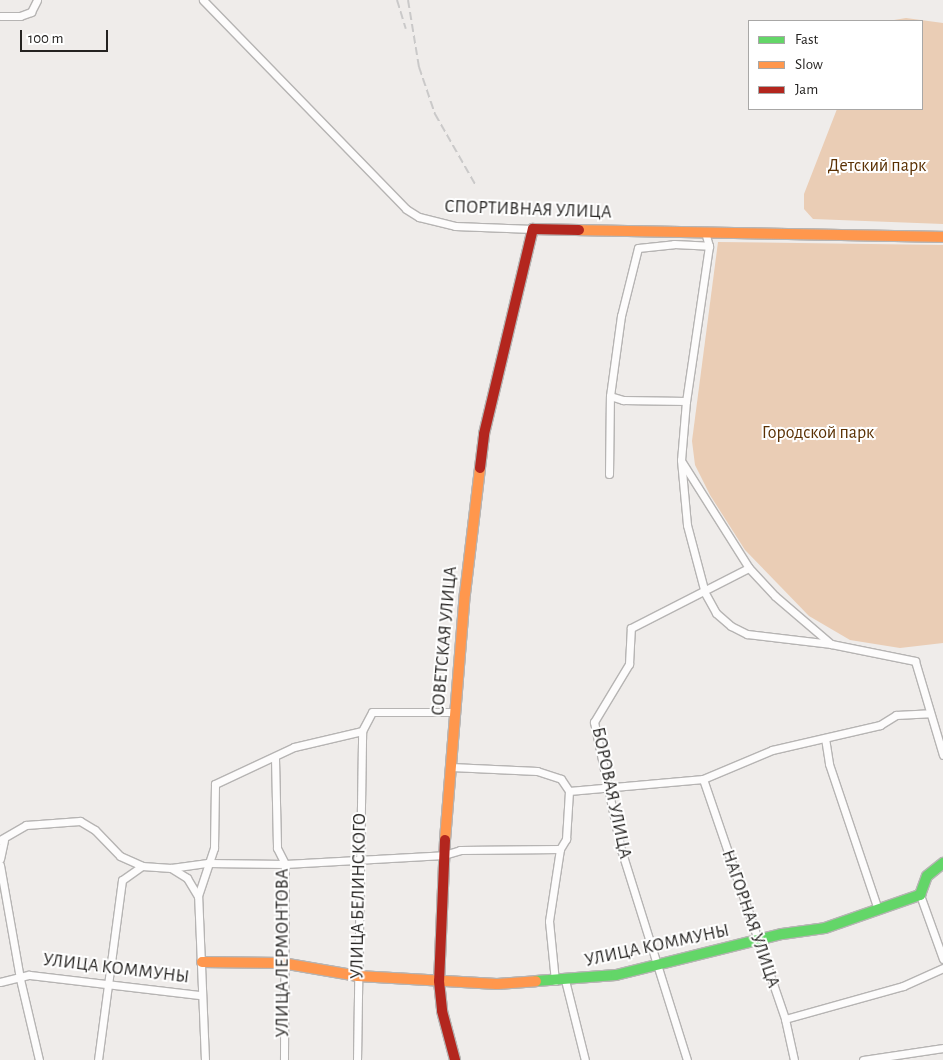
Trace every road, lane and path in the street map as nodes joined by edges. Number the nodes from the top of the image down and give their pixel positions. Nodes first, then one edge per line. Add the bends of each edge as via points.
1 (37, 0) edge
2 (203, 0) edge
3 (0, 16) edge
4 (533, 229) junction
5 (706, 232) junction
6 (943, 237) edge
7 (709, 246) junction
8 (610, 396) junction
9 (686, 401) junction
10 (680, 460) junction
11 (609, 474) dead end
12 (749, 568) junction
13 (706, 593) junction
14 (831, 644) junction
15 (455, 712) junction
16 (930, 713) junction
17 (362, 732) junction
18 (825, 738) junction
19 (943, 755) edge
20 (275, 758) junction
21 (451, 767) junction
22 (703, 780) junction
23 (609, 787) junction
24 (569, 791) junction
25 (2, 840) edge
26 (560, 849) junction
27 (444, 855) junction
28 (0, 858) edge
29 (359, 861) junction
30 (208, 863) junction
31 (943, 863) edge
32 (285, 864) junction
33 (0, 865) edge
34 (142, 866) junction
35 (171, 868) junction
36 (920, 895) junction
37 (198, 896) junction
38 (878, 910) junction
39 (757, 942) junction
40 (943, 959) edge
41 (202, 962) junction
42 (282, 963) junction
43 (660, 966) junction
44 (943, 968) edge
45 (358, 976) junction
46 (20, 978) junction
47 (439, 981) junction
48 (560, 981) junction
49 (0, 982) edge
50 (110, 983) junction
51 (200, 995) junction
52 (785, 1019) junction
53 (943, 1048) edge
54 (38, 1060) edge
55 (98, 1060) edge
56 (204, 1060) edge
57 (284, 1060) edge
58 (357, 1060) edge
59 (455, 1060) edge
60 (585, 1060) edge
61 (687, 1060) edge
62 (794, 1060) edge
63 (863, 1060) edge

1 - 3 street via 31,12 20,16
2 - 4 street, СПОРТИВНАЯ УЛИЦА via 406,209 418,217 455,226
4 - 5 street, СПОРТИВНАЯ УЛИЦА
4 - 15 street, СОВЕТСКАЯ УЛИЦА via 484,434
5 - 6 street, СПОРТИВНАЯ УЛИЦА
5 - 7 street
7 - 8 street via 674,244 638,248 621,316
7 - 9 street
8 - 9 street via 623,400
8 - 11 street
9 - 10 street
10 - 12 street
10 - 13 street via 687,525
12 - 13 street, БОРОВАЯ УЛИЦА
12 - 14 street via 775,596
13 - 14 street via 716,613 731,626 748,634
13 - 23 street, БОРОВАЯ УЛИЦА via 631,628 629,664 594,722
14 - 16 street via 915,661
15 - 17 street via 372,712
15 - 21 street, СОВЕТСКАЯ УЛИЦА
16 - 18 street via 896,715 880,725
16 - 19 street
17 - 20 street via 294,746
17 - 29 street, УЛИЦА БЕЛИНСКОГО
18 - 22 street via 772,750
18 - 38 street via 829,764
20 - 30 street via 215,784 214,848
20 - 32 street, УЛИЦА ЛЕРМОНТОВА via 277,848
21 - 24 street via 538,771 561,779
21 - 27 street, СОВЕТСКАЯ УЛИЦА
22 - 23 street
22 - 39 street, НАГОРНАЯ УЛИЦА
23 - 24 street
23 - 43 street, БОРОВАЯ УЛИЦА via 621,850
24 - 26 street via 566,839
25 - 28 street
25 - 34 street via 26,825 80,821 95,830 120,856
26 - 27 street via 460,850
26 - 48 street via 549,921
27 - 29 street
27 - 47 street, СОВЕТСКАЯ УЛИЦА
29 - 32 street
29 - 45 street, УЛИЦА БЕЛИНСКОГО
30 - 32 street
30 - 35 street
30 - 37 street
31 - 36 street via 928,876
32 - 42 street, УЛИЦА ЛЕРМОНТОВА
33 - 46 street
34 - 35 street
34 - 50 street via 122,880
35 - 37 street via 187,878
36 - 38 street, УЛИЦА КОММУНЫ
36 - 40 street
37 - 41 street
38 - 39 street, УЛИЦА КОММУНЫ via 825,928 782,934
39 - 43 street, УЛИЦА КОММУНЫ
39 - 52 street, НАГОРНАЯ УЛИЦА
41 - 42 street, УЛИЦА КОММУНЫ
41 - 51 street
42 - 45 street, УЛИЦА КОММУНЫ
42 - 57 street, УЛИЦА ЛЕРМОНТОВА
43 - 48 street, УЛИЦА КОММУНЫ
43 - 61 street, БОРОВАЯ УЛИЦА
44 - 52 street via 903,986
45 - 47 street, УЛИЦА КОММУНЫ
45 - 58 street, УЛИЦА БЕЛИНСКОГО
46 - 49 street, УЛИЦА КОММУНЫ
46 - 50 street, УЛИЦА КОММУНЫ via 30,975
46 - 54 street
47 - 48 street, УЛИЦА КОММУНЫ via 497,984
47 - 59 street, СОВЕТСКАЯ УЛИЦА via 442,1011
48 - 60 street
50 - 51 street, УЛИЦА КОММУНЫ
50 - 55 street
51 - 56 street
52 - 62 street, НАГОРНАЯ УЛИЦА
53 - 63 street

